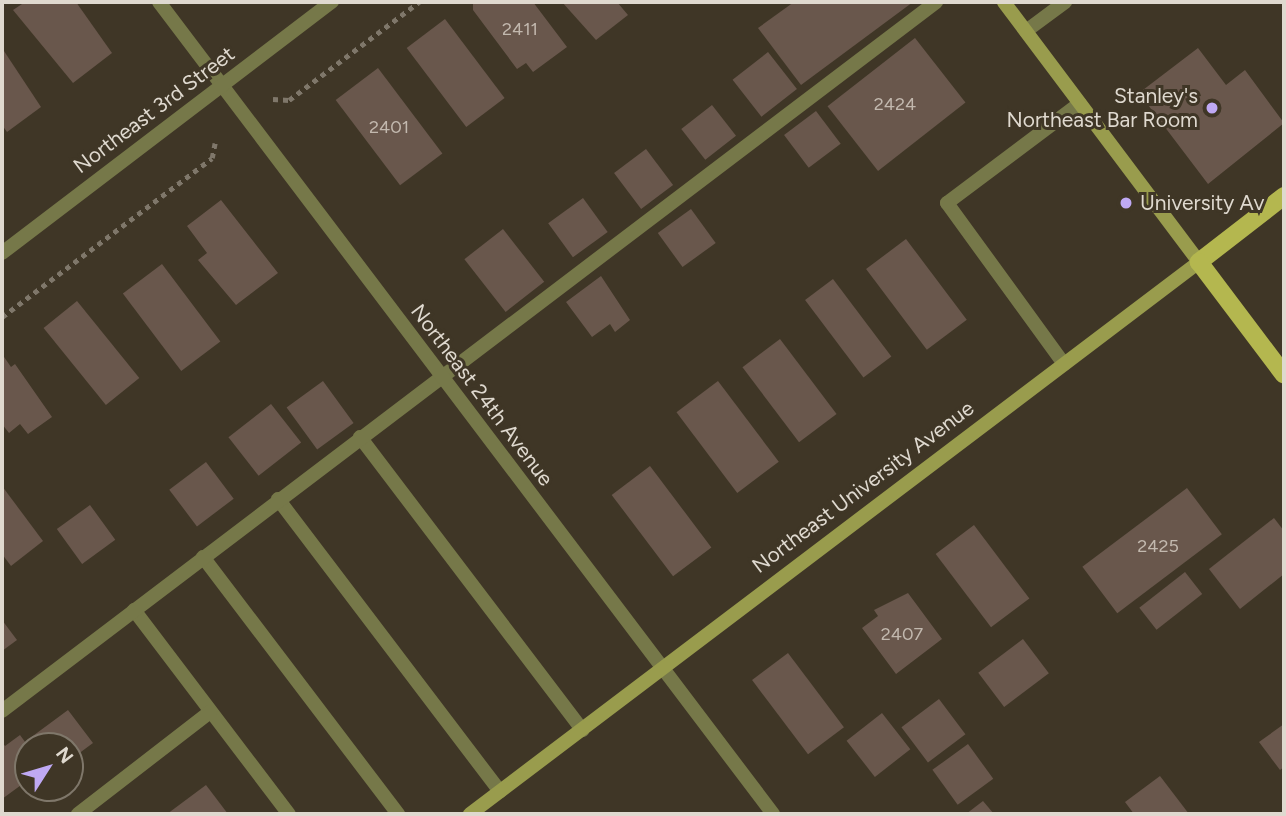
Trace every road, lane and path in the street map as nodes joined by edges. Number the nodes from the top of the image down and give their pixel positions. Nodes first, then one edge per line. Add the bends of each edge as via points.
1 (159, 2) edge
2 (332, 2) edge
3 (419, 2) edge
4 (936, 2) edge
5 (1004, 2) edge
6 (1065, 2) edge
7 (1026, 31) junction
8 (221, 85) junction
9 (273, 99) dead end
10 (1080, 103) junction
11 (215, 143) dead end
12 (1284, 196) edge
13 (2, 253) edge
14 (1199, 262) junction
15 (2, 317) edge
16 (1064, 364) junction
17 (440, 374) junction
18 (1284, 374) edge
19 (360, 437) junction
20 (278, 499) junction
21 (203, 557) junction
22 (134, 610) junction
23 (663, 667) junction
24 (2, 711) edge
25 (210, 712) junction
26 (582, 730) junction
27 (500, 791) junction
28 (78, 814) edge
29 (289, 814) edge
30 (398, 814) edge
31 (470, 814) edge
32 (773, 814) edge

1 - 8 street, Northeast 24th Avenue
2 - 8 street, Northeast 3rd Street
3 - 9 path via 289,100
4 - 17 street
5 - 7 main road
6 - 7 street
7 - 10 main road
8 - 13 street, Northeast 3rd Street
8 - 17 street, Northeast 24th Avenue
10 - 14 main road
10 - 16 street via 947,203
11 - 15 path via 212,158
12 - 14 main road, Northeast University Avenue
14 - 16 main road, Northeast University Avenue
14 - 18 main road
16 - 23 main road, Northeast University Avenue
17 - 19 street
17 - 23 street, Northeast 24th Avenue
19 - 20 street
19 - 26 street
20 - 21 street
20 - 27 street
21 - 22 street
21 - 30 street
22 - 24 street
22 - 25 street
23 - 26 main road, Northeast University Avenue
23 - 32 street, Northeast 24th Avenue
25 - 28 street
25 - 29 street
26 - 27 main road, Northeast University Avenue
27 - 31 main road, Northeast University Avenue

